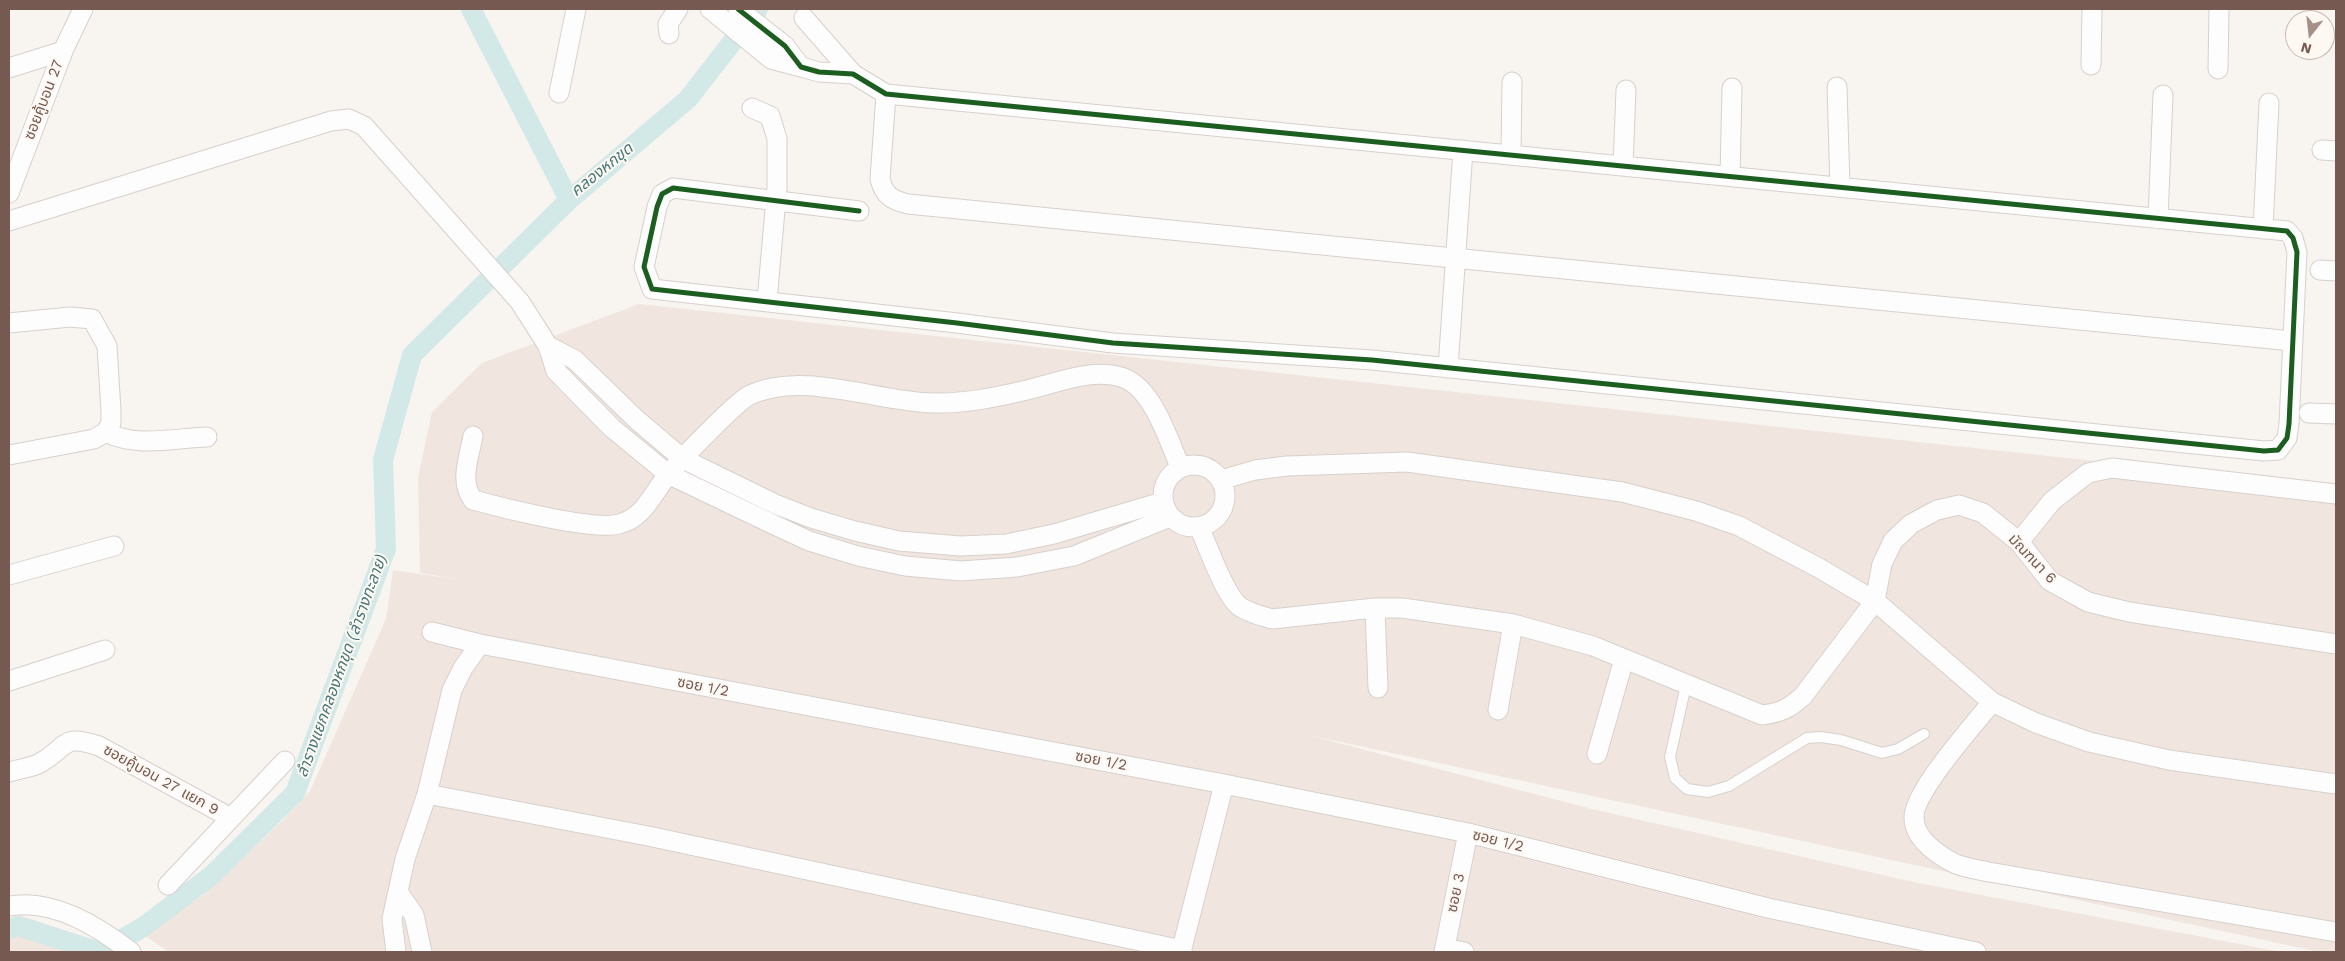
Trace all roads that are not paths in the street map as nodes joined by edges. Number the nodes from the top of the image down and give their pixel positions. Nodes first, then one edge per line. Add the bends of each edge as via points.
1 (83, 9) edge
2 (576, 9) edge
3 (678, 9) edge
4 (738, 9) edge
5 (2092, 9) edge
6 (2219, 9) edge
7 (711, 10) edge
8 (804, 18) dead end
9 (669, 34) dead end
10 (63, 51) junction
11 (2091, 65) dead end
12 (801, 67) junction
13 (9, 68) edge
14 (2218, 69) dead end
15 (853, 74) junction
16 (1512, 82) dead end
17 (1837, 86) dead end
18 (1732, 88) dead end
19 (1626, 90) dead end
20 (559, 93) dead end
21 (886, 94) junction
22 (2163, 95) dead end
23 (2269, 103) dead end
24 (752, 108) dead end
25 (1464, 150) junction
26 (1510, 155) junction
27 (1623, 166) junction
28 (1730, 176) junction
29 (1840, 188) junction
30 (9, 193) edge
31 (777, 202) junction
32 (859, 211) dead end
33 (2158, 219) junction
34 (9, 221) edge
35 (2263, 229) junction
36 (1456, 259) junction
37 (767, 301) junction
38 (9, 322) edge
39 (2292, 341) junction
40 (548, 346) junction
41 (1448, 368) junction
42 (2309, 413) dead end
43 (2336, 414) edge
44 (106, 432) junction
45 (473, 436) dead end
46 (207, 437) dead end
47 (9, 455) edge
48 (683, 459) junction
49 (1180, 467) junction
50 (668, 474) junction
51 (1221, 480) junction
52 (2336, 494) edge
53 (1166, 509) junction
54 (831, 524) junction
55 (1200, 527) junction
56 (2019, 542) junction
57 (114, 546) dead end
58 (823, 546) junction
59 (974, 546) junction
60 (975, 570) junction
61 (9, 575) edge
62 (1874, 601) junction
63 (1375, 608) junction
64 (1513, 624) junction
65 (432, 632) dead end
66 (480, 644) junction
67 (2336, 644) edge
68 (105, 650) dead end
69 (1624, 659) junction
70 (9, 681) edge
71 (1686, 685) junction
72 (1378, 688) dead end
73 (1992, 702) junction
74 (1498, 710) dead end
75 (1924, 734) dead end
76 (1597, 754) dead end
77 (285, 761) dead end
78 (9, 772) edge
79 (1224, 784) junction
80 (2336, 784) edge
81 (427, 794) junction
82 (230, 818) junction
83 (1468, 833) junction
84 (168, 885) dead end
85 (398, 892) junction
86 (9, 906) edge
87 (2336, 932) edge
88 (1444, 950) edge
89 (1181, 951) edge
90 (131, 952) edge
91 (396, 952) edge
92 (422, 952) edge
93 (1464, 952) edge
94 (1976, 952) edge

1 - 10 street, ซอยคู้บอน 27
2 - 20 street
3 - 9 street via 668,24
4 - 12 street via 785,46
5 - 11 street
6 - 14 street
7 - 12 street via 771,59
8 - 15 street
10 - 13 street
10 - 30 street, ซอยคู้บอน 27
12 - 15 street via 819,72
15 - 21 street
16 - 26 street
17 - 29 street
18 - 28 street
19 - 27 street
21 - 25 street
21 - 36 street via 880,179 883,191 897,201
22 - 33 street
23 - 35 street
24 - 31 street via 770,116 777,139
25 - 26 street
25 - 36 street
26 - 27 street
27 - 28 street
28 - 29 street
29 - 33 street
31 - 32 street
31 - 37 street
31 - 37 street via 672,188 662,194 657,207 644,267 652,289
33 - 35 street
34 - 40 street via 331,121 349,119 364,126 492,269 520,302
35 - 39 street via 2287,232 2296,245
36 - 39 street
36 - 41 street
37 - 41 street via 1113,343
38 - 44 street via 70,317 92,319 107,346 111,411
39 - 41 street via 2287,438 2278,450 2264,451
40 - 48 street via 576,360 637,420
40 - 50 street via 556,371 612,428
42 - 43 street
44 - 46 street via 116,438 138,440
44 - 47 street via 94,439
45 - 50 street via 465,478 466,491 473,500 596,526 619,524 638,516
48 - 49 street via 748,395 796,384 878,398 933,403 982,400 1081,376 1107,375 1124,378 1137,385 1160,419
48 - 50 street
48 - 54 street via 775,504
49 - 51 street via 1203,465
49 - 53 street via 1162,488
50 - 58 street
51 - 55 street via 1225,494 1222,509 1213,521
51 - 62 street via 1255,470 1287,466 1407,462 1622,492 1739,526
52 - 56 street via 2112,468 2088,473 2052,501
53 - 55 street via 1183,526
53 - 59 street via 1006,544
53 - 60 street via 1074,556 1044,563
54 - 58 street
54 - 59 street via 899,541
55 - 63 street via 1230,594 1240,607 1272,618
56 - 62 street, มัณฑนา 6 via 1983,513 1959,505 1937,510 1911,524 1893,541 1882,564
56 - 67 street, มัณฑนา 6 via 2050,581 2088,602 2129,612
57 - 61 street
58 - 60 street via 905,566
59 - 60 street
62 - 71 street via 1804,696 1784,711 1762,715
62 - 73 street
63 - 64 street via 1402,608
63 - 72 street
64 - 69 street via 1593,646
64 - 74 street
65 - 66 street, ซอย 1/2
66 - 79 street, ซอย 1/2
66 - 81 street via 452,690
68 - 70 street
69 - 71 street
69 - 76 street
71 - 75 lane via 1670,757 1675,778 1688,789 1708,792 1729,786 1807,738 1841,740 1882,753 1898,750
73 - 80 street via 2036,723 2089,742 2169,760
73 - 87 street via 1930,780 1918,802 1913,818 1918,834 1940,854 1957,864 1989,872
77 - 82 street
78 - 82 street, ซอยคู้บอน 27 แยก 9 via 37,765 67,742 79,739 99,746
79 - 83 street, ซอย 1/2
79 - 89 street
81 - 85 street via 405,859
81 - 89 street via 658,838
82 - 84 street, ซอยคู้บอน 27 แยก 9
83 - 88 street, ซอย 3
83 - 94 street, ซอย 1/2 via 1768,908
85 - 91 street via 392,919
85 - 92 street via 414,915
86 - 90 street via 23,904 55,910 101,929
88 - 93 street

